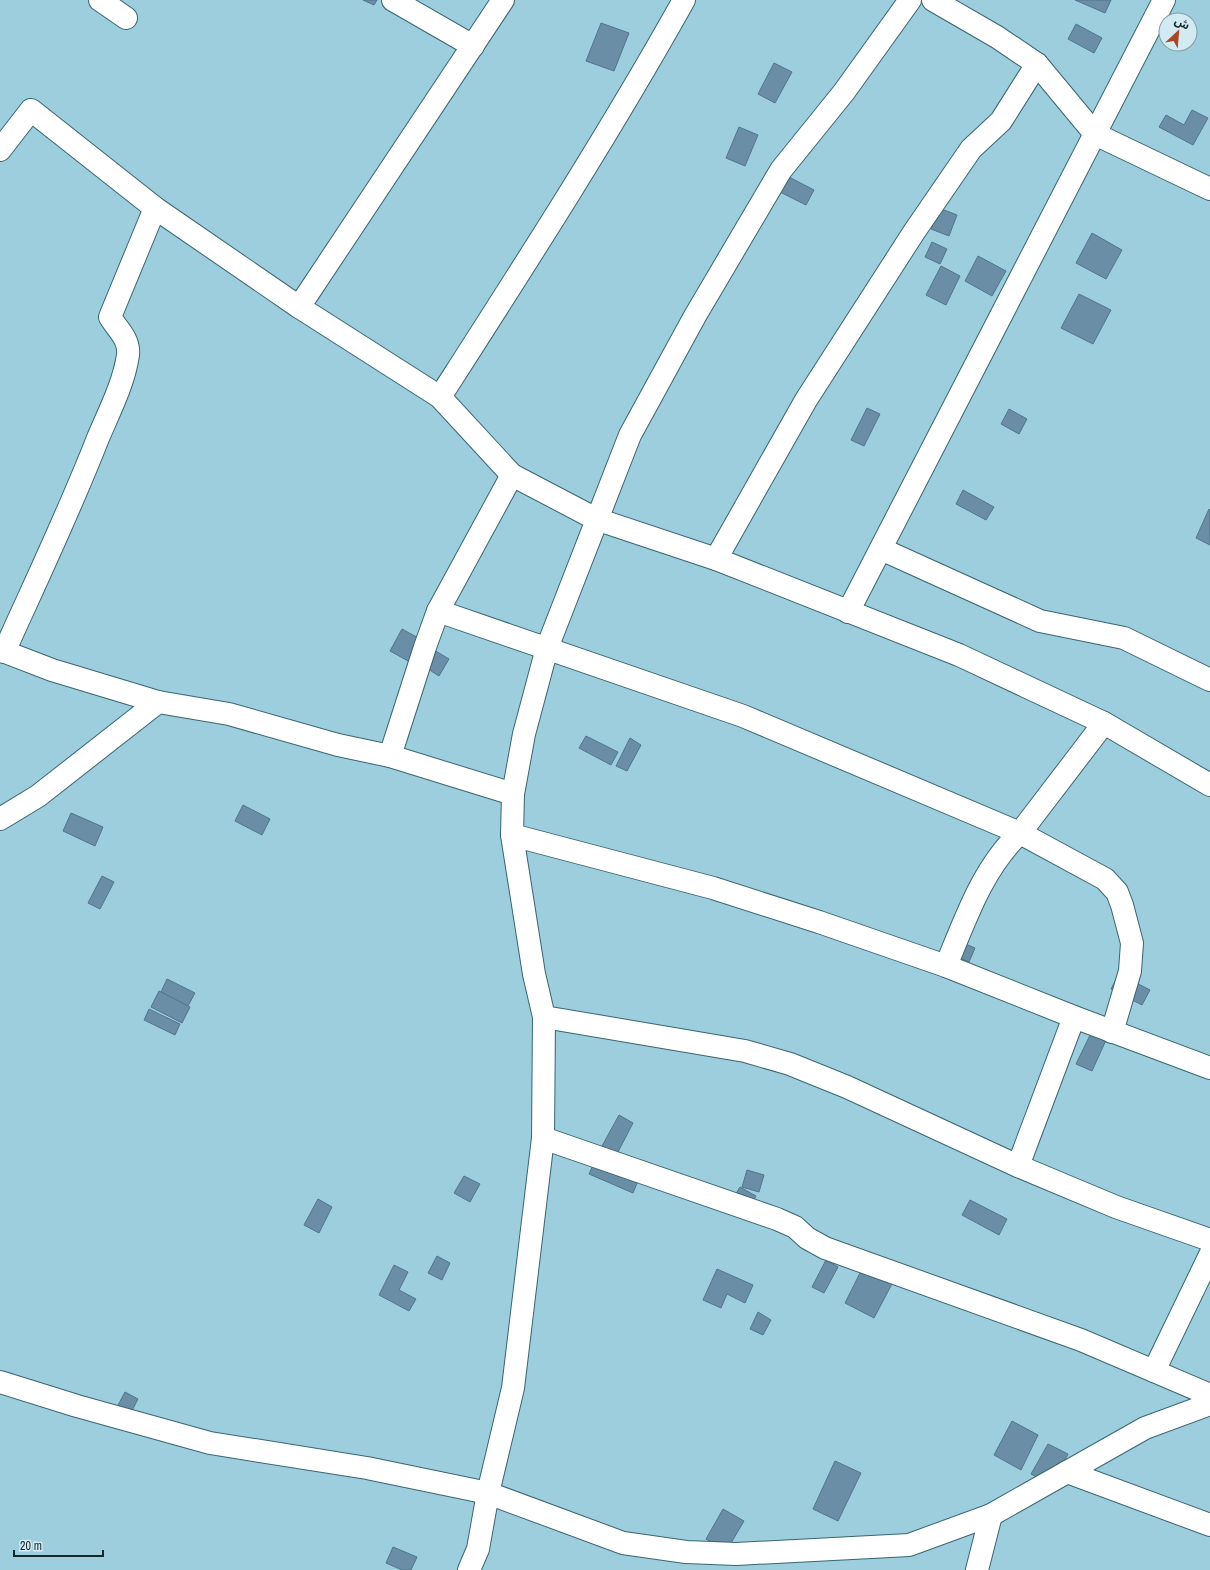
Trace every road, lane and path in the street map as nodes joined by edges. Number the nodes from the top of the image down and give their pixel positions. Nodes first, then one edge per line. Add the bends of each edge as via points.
1 (100, 0) edge
2 (393, 0) edge
3 (503, 0) edge
4 (684, 0) edge
5 (910, 0) edge
6 (933, 0) edge
7 (1164, 0) edge
8 (126, 18) dead end
9 (473, 46) junction
10 (1037, 64) junction
11 (1095, 134) junction
12 (0, 150) edge
13 (1210, 189) edge
14 (155, 208) junction
15 (298, 307) junction
16 (440, 398) junction
17 (512, 475) junction
18 (596, 519) junction
19 (881, 549) junction
20 (716, 559) junction
21 (438, 611) junction
22 (848, 612) junction
23 (547, 648) junction
24 (2, 651) edge
25 (1210, 680) edge
26 (158, 702) junction
27 (1104, 722) junction
28 (390, 756) junction
29 (1210, 785) edge
30 (513, 794) junction
31 (0, 819) edge
32 (1020, 833) junction
33 (512, 835) junction
34 (946, 966) junction
35 (544, 1017) junction
36 (1074, 1017) junction
37 (1112, 1032) junction
38 (1210, 1066) edge
39 (543, 1138) junction
40 (1018, 1166) junction
41 (1210, 1240) edge
42 (1210, 1255) edge
43 (1154, 1371) junction
44 (0, 1382) edge
45 (1210, 1395) edge
46 (1210, 1404) edge
47 (1067, 1472) junction
48 (488, 1493) junction
49 (992, 1515) junction
50 (1210, 1525) edge
51 (469, 1570) edge
52 (977, 1570) edge

1 - 8 street
2 - 9 street
3 - 9 street
4 - 16 street via 637,85
5 - 18 street via 844,92 782,170 695,316 630,435
6 - 10 street
7 - 11 street
9 - 15 street
10 - 11 street
10 - 20 street via 1001,121 971,149 909,239 806,400
11 - 13 street
11 - 19 street
12 - 14 street via 31,110
14 - 15 street
14 - 24 street via 110,317 127,343 128,354 119,386 79,487
15 - 16 street
16 - 17 street
17 - 18 street
17 - 21 street
18 - 20 street
18 - 23 street
19 - 22 street
19 - 25 street via 1040,621 1124,638
20 - 22 street
21 - 23 street
21 - 28 street
22 - 27 street via 959,655
23 - 30 street via 524,734
23 - 32 street via 744,716
24 - 26 street via 52,670
26 - 28 street via 228,714 338,745
26 - 31 street via 38,796
27 - 29 street
27 - 32 street
28 - 30 street
30 - 33 street
32 - 34 street via 1008,844 974,900
32 - 37 street via 1105,879 1117,892 1132,943 1132,957
33 - 34 street via 713,888
33 - 35 street via 534,974
34 - 36 street
35 - 39 street
35 - 40 street via 744,1051 790,1064 847,1087
36 - 37 street
36 - 40 street
37 - 38 street
39 - 43 street via 777,1219 795,1227 807,1238 825,1248 1081,1340
39 - 48 street via 513,1388
40 - 41 street via 1116,1207
42 - 43 street
43 - 45 street
44 - 48 street via 210,1443 367,1468
46 - 47 street via 1145,1428
47 - 49 street
47 - 50 street
48 - 49 street via 623,1543 686,1552 736,1554 909,1545
48 - 51 street via 478,1549
49 - 52 street

